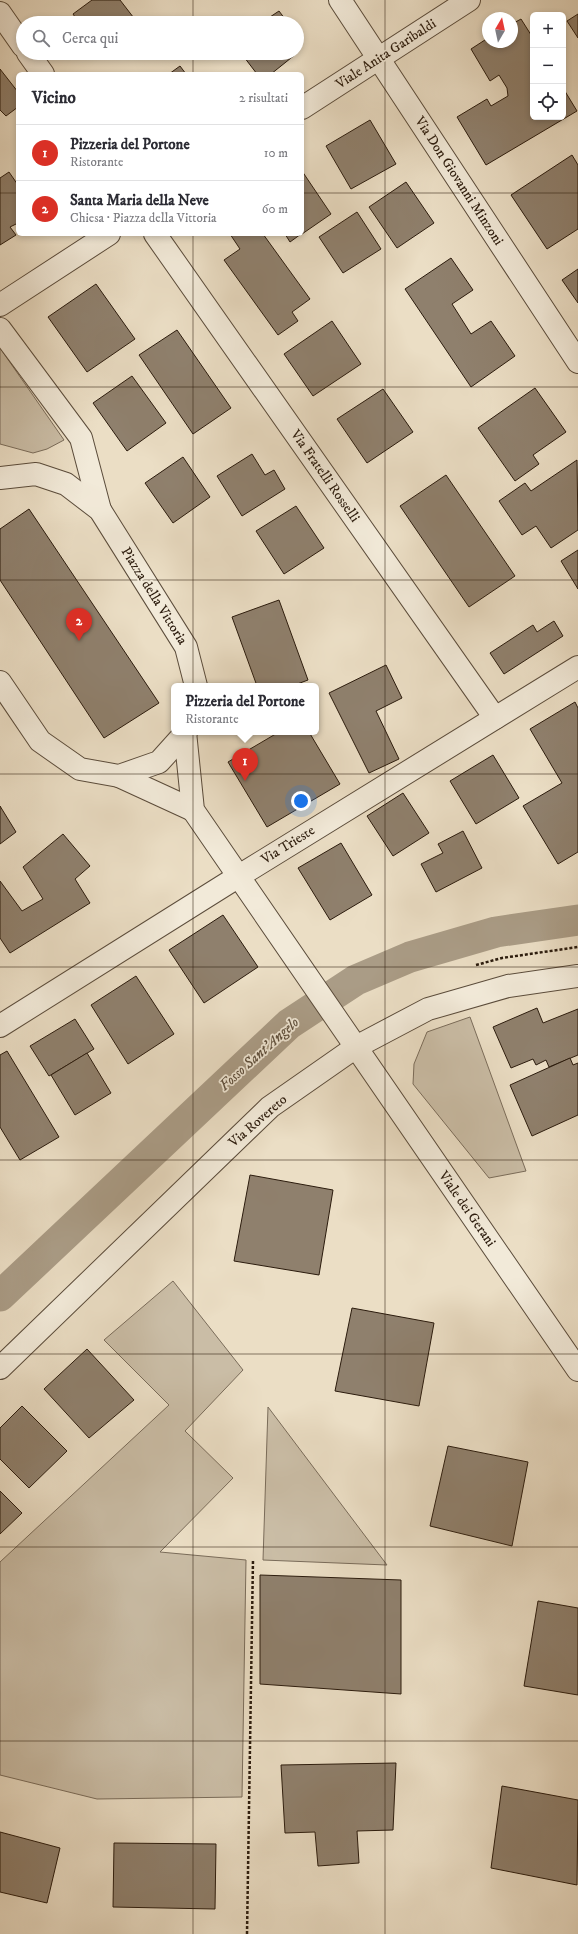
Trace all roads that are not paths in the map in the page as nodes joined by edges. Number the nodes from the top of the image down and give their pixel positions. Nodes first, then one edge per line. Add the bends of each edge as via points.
1 (340, 0) edge
2 (470, 0) edge
3 (0, 13) edge
4 (16, 36) edge
5 (379, 58) junction
6 (33, 60) edge
7 (42, 72) edge
8 (304, 107) edge
9 (106, 236) edge
10 (156, 236) edge
11 (0, 305) edge
12 (0, 329) edge
13 (578, 362) edge
14 (1, 477) edge
15 (100, 510) junction
16 (578, 667) edge
17 (0, 682) edge
18 (195, 683) edge
19 (495, 718) junction
20 (183, 735) edge
21 (186, 735) edge
22 (119, 776) junction
23 (193, 810) junction
24 (239, 876) junction
25 (578, 976) edge
26 (0, 1026) edge
27 (356, 1047) junction
28 (0, 1368) edge
29 (578, 1370) edge

1 - 5 street, Via Don Giovanni Minzoni
2 - 5 street, Viale Anita Garibaldi
3 - 4 street
5 - 8 street, Viale Anita Garibaldi
5 - 13 street, Via Don Giovanni Minzoni
6 - 7 street
9 - 11 street
10 - 19 street, Via Fratelli Rosselli
12 - 15 street, Piazza della Vittoria via 81,438
14 - 15 street, Piazza della Vittoria via 36,474 66,484
15 - 18 street, Piazza della Vittoria via 186,647
16 - 19 street, Via Trieste
17 - 22 street via 40,740 80,769
19 - 24 street, Via Trieste
20 - 22 street via 159,762
21 - 23 street
22 - 23 street
23 - 24 street
24 - 26 street, Via Trieste
24 - 27 street, Viale dei Gerani
25 - 27 street, Via Rovereto via 508,986 428,1009
27 - 28 street, Via Rovereto via 270,1107
27 - 29 street, Viale dei Gerani

